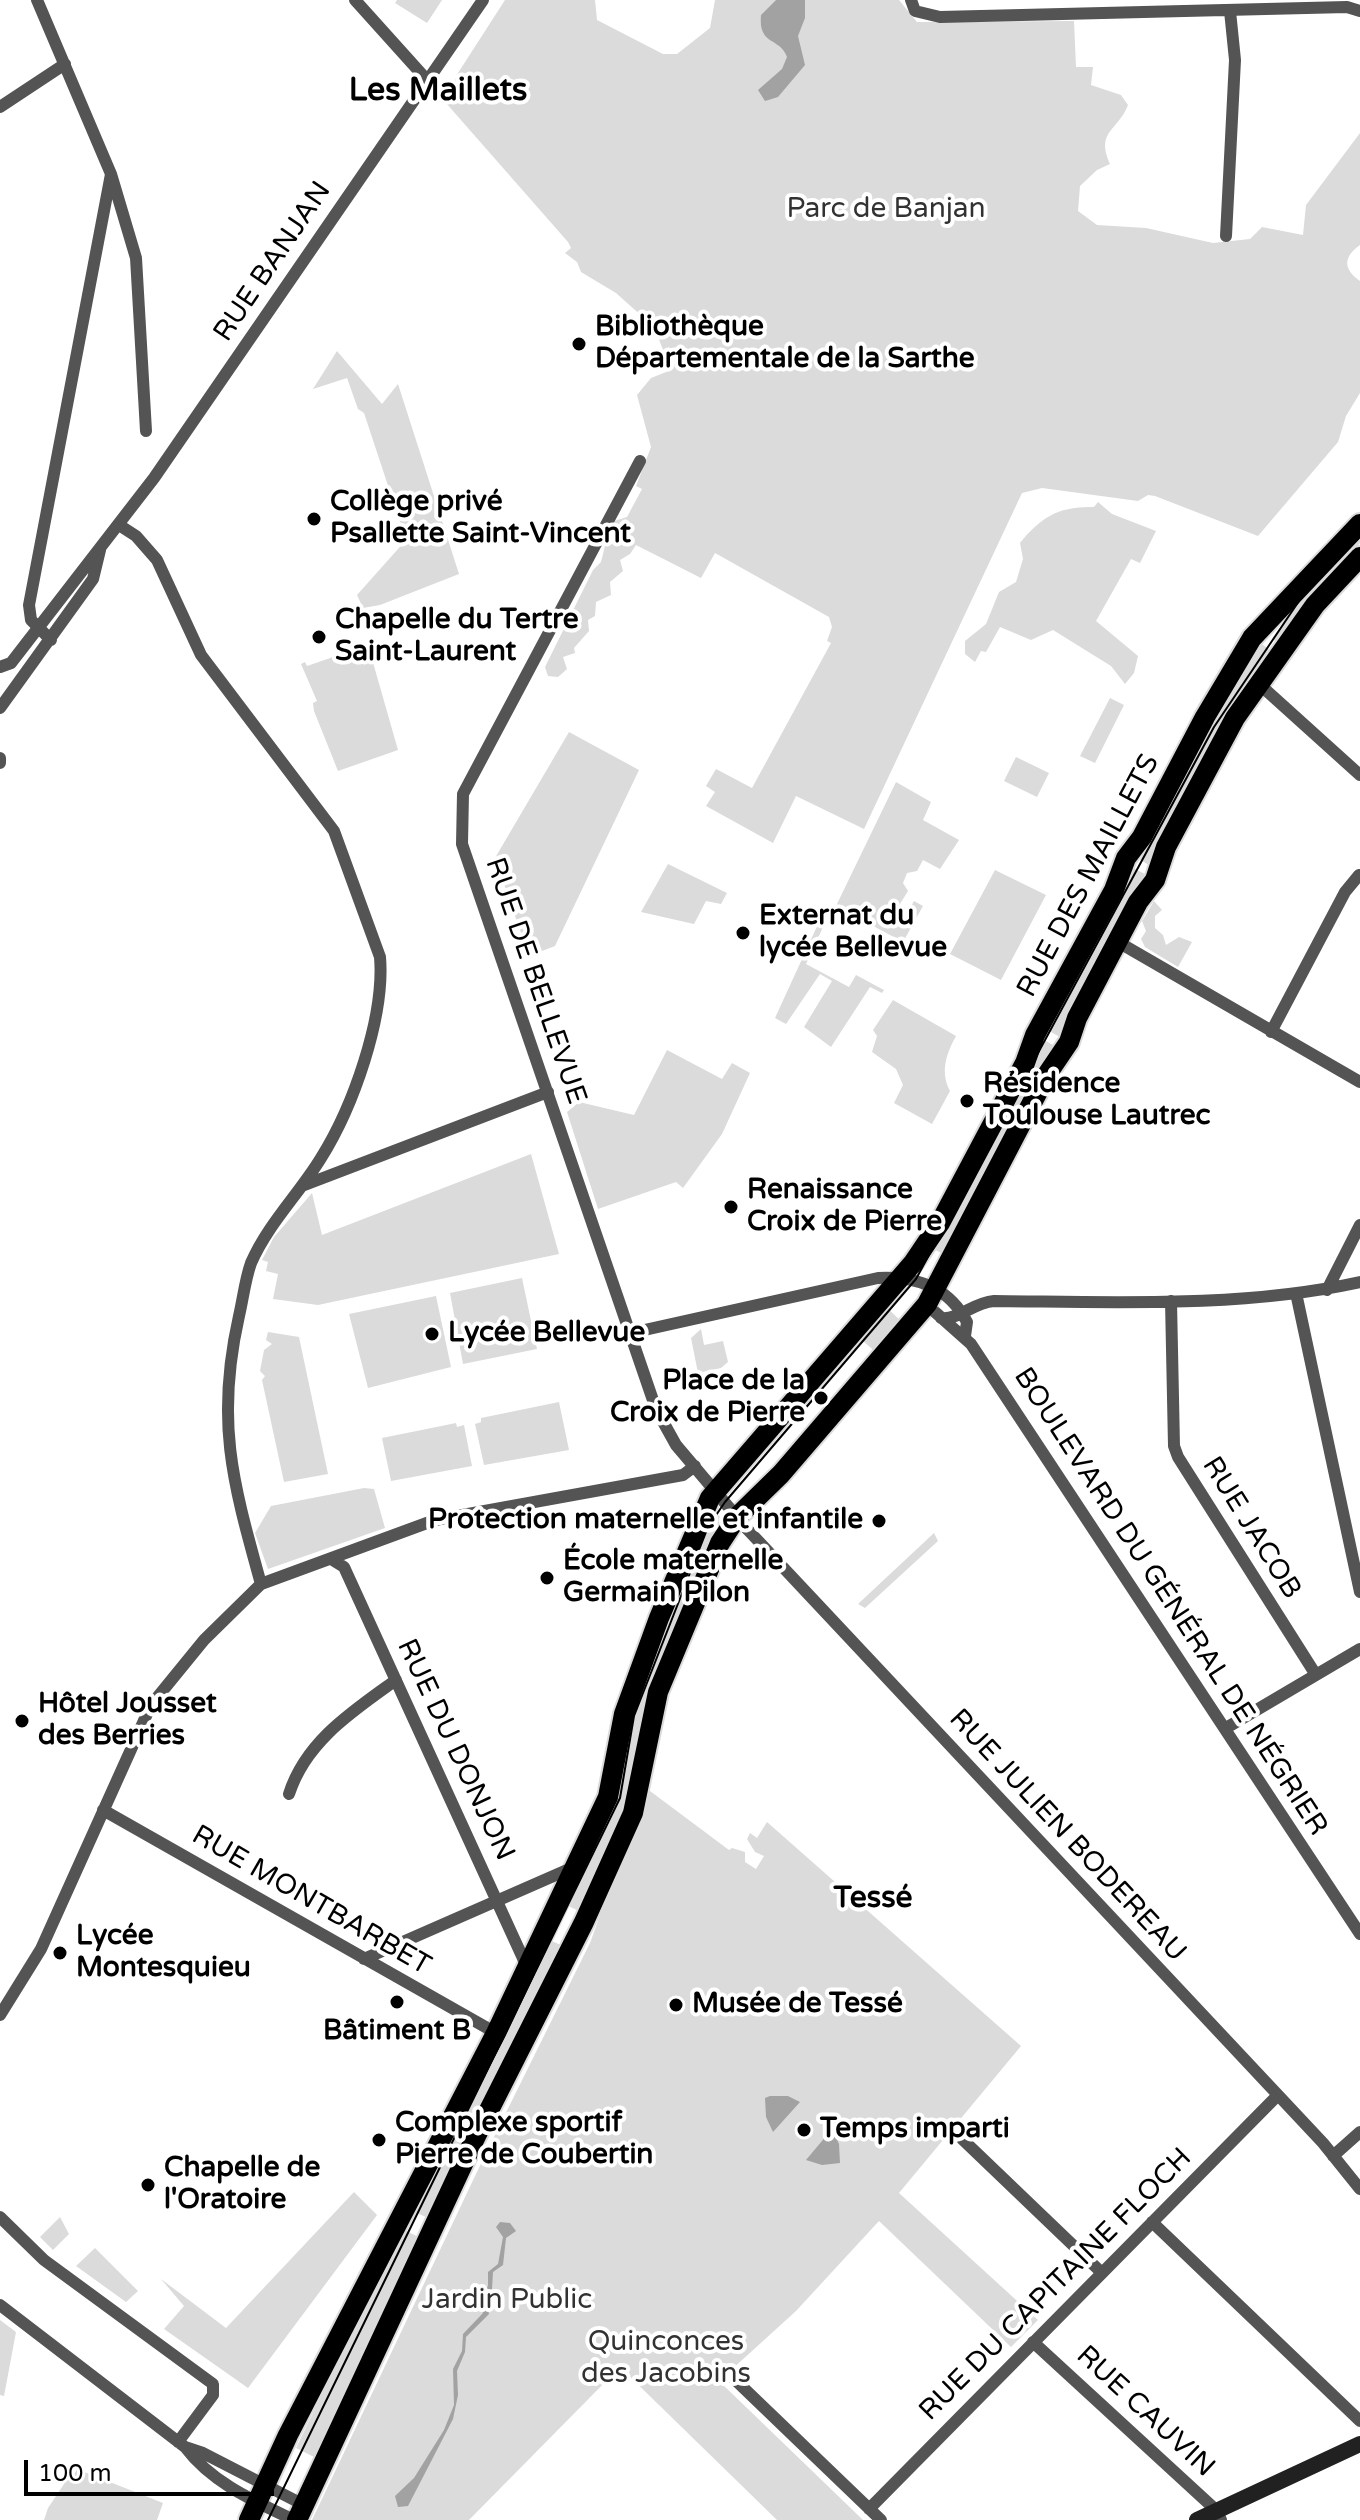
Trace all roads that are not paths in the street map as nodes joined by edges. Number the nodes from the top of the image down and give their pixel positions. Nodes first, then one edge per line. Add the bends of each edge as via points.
1 (37, 0) edge
2 (355, 0) edge
3 (483, 0) edge
4 (913, 6) edge
5 (1230, 11) junction
6 (1360, 11) edge
7 (65, 64) junction
8 (427, 80) junction
9 (0, 107) edge
10 (111, 174) junction
11 (1226, 236) dead end
12 (146, 431) dead end
13 (640, 461) dead end
14 (1360, 524) edge
15 (119, 525) junction
16 (100, 550) junction
17 (1360, 557) edge
18 (38, 627) junction
19 (51, 640) junction
20 (0, 667) edge
21 (1258, 683) junction
22 (0, 708) edge
23 (1360, 775) edge
24 (1360, 875) edge
25 (1118, 942) junction
26 (1271, 1032) junction
27 (1360, 1082) edge
28 (548, 1092) junction
29 (302, 1186) junction
30 (1360, 1225) edge
31 (901, 1277) junction
32 (1360, 1282) edge
33 (935, 1287) junction
34 (1327, 1290) junction
35 (1296, 1293) junction
36 (1171, 1301) junction
37 (961, 1313) junction
38 (931, 1316) junction
39 (631, 1333) junction
40 (965, 1336) junction
41 (695, 1466) junction
42 (715, 1490) junction
43 (737, 1517) junction
44 (331, 1559) junction
45 (261, 1584) junction
46 (1360, 1592) edge
47 (1360, 1649) edge
48 (1316, 1675) junction
49 (396, 1680) junction
50 (1226, 1728) junction
51 (289, 1794) dead end
52 (103, 1810) junction
53 (575, 1866) junction
54 (497, 1900) junction
55 (1360, 1934) edge
56 (364, 1959) junction
57 (527, 1967) junction
58 (0, 2015) edge
59 (496, 2033) junction
60 (1277, 2096) junction
61 (1360, 2132) edge
62 (959, 2136) dead end
63 (1333, 2156) junction
64 (1360, 2189) edge
65 (0, 2217) edge
66 (1152, 2222) junction
67 (1102, 2273) junction
68 (0, 2305) edge
69 (1033, 2342) junction
70 (728, 2373) dead end
71 (1360, 2421) edge
72 (181, 2444) junction
73 (1360, 2444) edge
74 (257, 2503) edge
75 (869, 2509) junction
76 (298, 2515) edge
77 (1219, 2515) edge
78 (881, 2520) edge
79 (1197, 2520) edge

1 - 7 street
2 - 8 street
3 - 8 street, RUE BANJAN
4 - 5 street via 940,17
5 - 6 street
5 - 11 street via 1235,60
7 - 9 street
7 - 10 street
8 - 15 street, RUE BANJAN
10 - 12 street via 136,258
10 - 18 street via 29,605
13 - 28 street, RUE DE BELLEVUE via 463,794 462,844
14 - 31 main road, RUE DES MAILLETS via 1252,638 1126,858 940,1223
15 - 16 street, RUE BANJAN
15 - 29 street via 157,560 201,655 334,831 380,957 364,1066 329,1144
16 - 18 street, RUE BANJAN
16 - 19 street, RUE BANJAN via 93,579
17 - 21 main road, RUE DES MAILLETS via 1315,605
18 - 19 street
18 - 20 street, RUE BANJAN via 11,663
19 - 22 street, RUE BANJAN
21 - 23 street
21 - 25 main road, RUE DES MAILLETS via 1209,763 1166,847 1160,871
24 - 26 street via 1345,892
25 - 26 street
25 - 33 main road, RUE DES MAILLETS
26 - 27 street
28 - 29 street
28 - 39 street, RUE DE BELLEVUE
29 - 45 street via 267,1231 250,1266 229,1361 227,1441
30 - 34 street
31 - 33 street
31 - 39 street
31 - 42 main road, RUE DES MAILLETS
32 - 34 street
33 - 37 street
33 - 38 main road, RUE DES MAILLETS
34 - 35 street
35 - 36 street
35 - 46 street
36 - 37 street via 994,1301 974,1304
36 - 48 street, RUE JACOB via 1178,1457
37 - 38 street via 952,1319
37 - 40 street, BOULEVARD DU GÉNÉRAL DE NÉGRIER via 967,1322
38 - 40 street, BOULEVARD DU GÉNÉRAL DE NÉGRIER
38 - 43 main road, RUE DES MAILLETS
39 - 41 street, RUE DE BELLEVUE via 656,1409
40 - 50 street, BOULEVARD DU GÉNÉRAL DE NÉGRIER
41 - 42 street, RUE DE BELLEVUE
41 - 44 street via 683,1475 435,1520
42 - 43 street, RUE DE BELLEVUE
42 - 53 main road, RUE DES MAILLETS via 659,1618 624,1714 608,1797
43 - 60 street, RUE JULIEN BODEREAU
43 - 76 main road, RUE DES MAILLETS via 720,1543 658,1692 633,1813
44 - 45 street
44 - 49 street, RUE DU DONJON via 344,1567
45 - 52 street via 204,1640 151,1705
47 - 48 street
48 - 50 street
49 - 51 street via 318,1741 296,1771
49 - 54 street, RUE DU DONJON
50 - 55 street, BOULEVARD DU GÉNÉRAL DE NÉGRIER
52 - 56 street, RUE MONTBARBET
52 - 58 street via 41,1949
53 - 54 street
53 - 57 main road, RUE DES MAILLETS
54 - 56 street
54 - 57 street, RUE DU DONJON
56 - 59 street, RUE MONTBARBET
57 - 59 main road, RUE DES MAILLETS
59 - 74 main road, RUE DES MAILLETS
60 - 63 street, RUE JULIEN BODEREAU
60 - 66 street, RUE DU CAPITAINE FLOCH
61 - 63 street
62 - 67 street
63 - 64 street, RUE JULIEN BODEREAU
65 - 72 street via 44,2260 213,2384 213,2395
66 - 67 street, RUE DU CAPITAINE FLOCH
66 - 71 street
67 - 69 street, RUE DU CAPITAINE FLOCH
68 - 72 street
69 - 75 street, RUE DU CAPITAINE FLOCH
69 - 77 street, RUE CAUVIN
70 - 75 street
72 - 74 street via 203,2453
73 - 77 street
74 - 76 street
75 - 78 street
77 - 79 street

